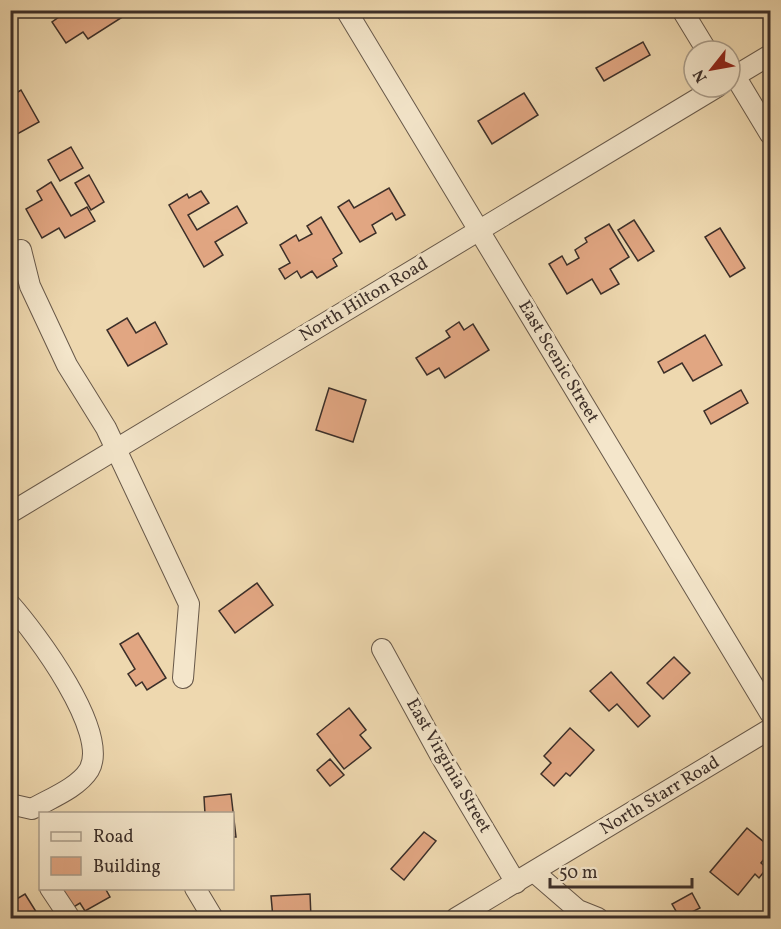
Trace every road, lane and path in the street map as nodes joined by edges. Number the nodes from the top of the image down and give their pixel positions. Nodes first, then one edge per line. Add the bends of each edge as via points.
1 (346, 10) edge
2 (682, 10) edge
3 (699, 39) edge
4 (771, 55) edge
5 (742, 73) edge
6 (742, 91) edge
7 (697, 99) edge
8 (771, 134) edge
9 (478, 231) junction
10 (21, 250) dead end
11 (115, 450) junction
12 (10, 513) edge
13 (10, 604) edge
14 (382, 649) dead end
15 (183, 678) dead end
16 (771, 713) edge
17 (771, 729) edge
18 (10, 804) edge
19 (534, 872) junction
20 (516, 883) junction
21 (51, 890) edge
22 (196, 890) edge
23 (70, 918) edge
24 (213, 918) edge
25 (456, 918) edge
26 (598, 918) edge

1 - 9 street, East Scenic Street
2 - 3 street
4 - 5 street
6 - 8 street
7 - 9 street, North Hilton Road
9 - 11 street, North Hilton Road
9 - 16 street, East Scenic Street
10 - 11 street via 30,286 67,365
11 - 12 street, North Hilton Road
11 - 15 street via 189,604
13 - 18 street via 70,691 90,729 93,756 89,770 79,780 32,809
14 - 20 street, East Virginia Street
17 - 19 street, North Starr Road
19 - 20 street, North Starr Road
19 - 26 street via 578,910
20 - 25 street, North Starr Road
21 - 23 street
22 - 24 street

